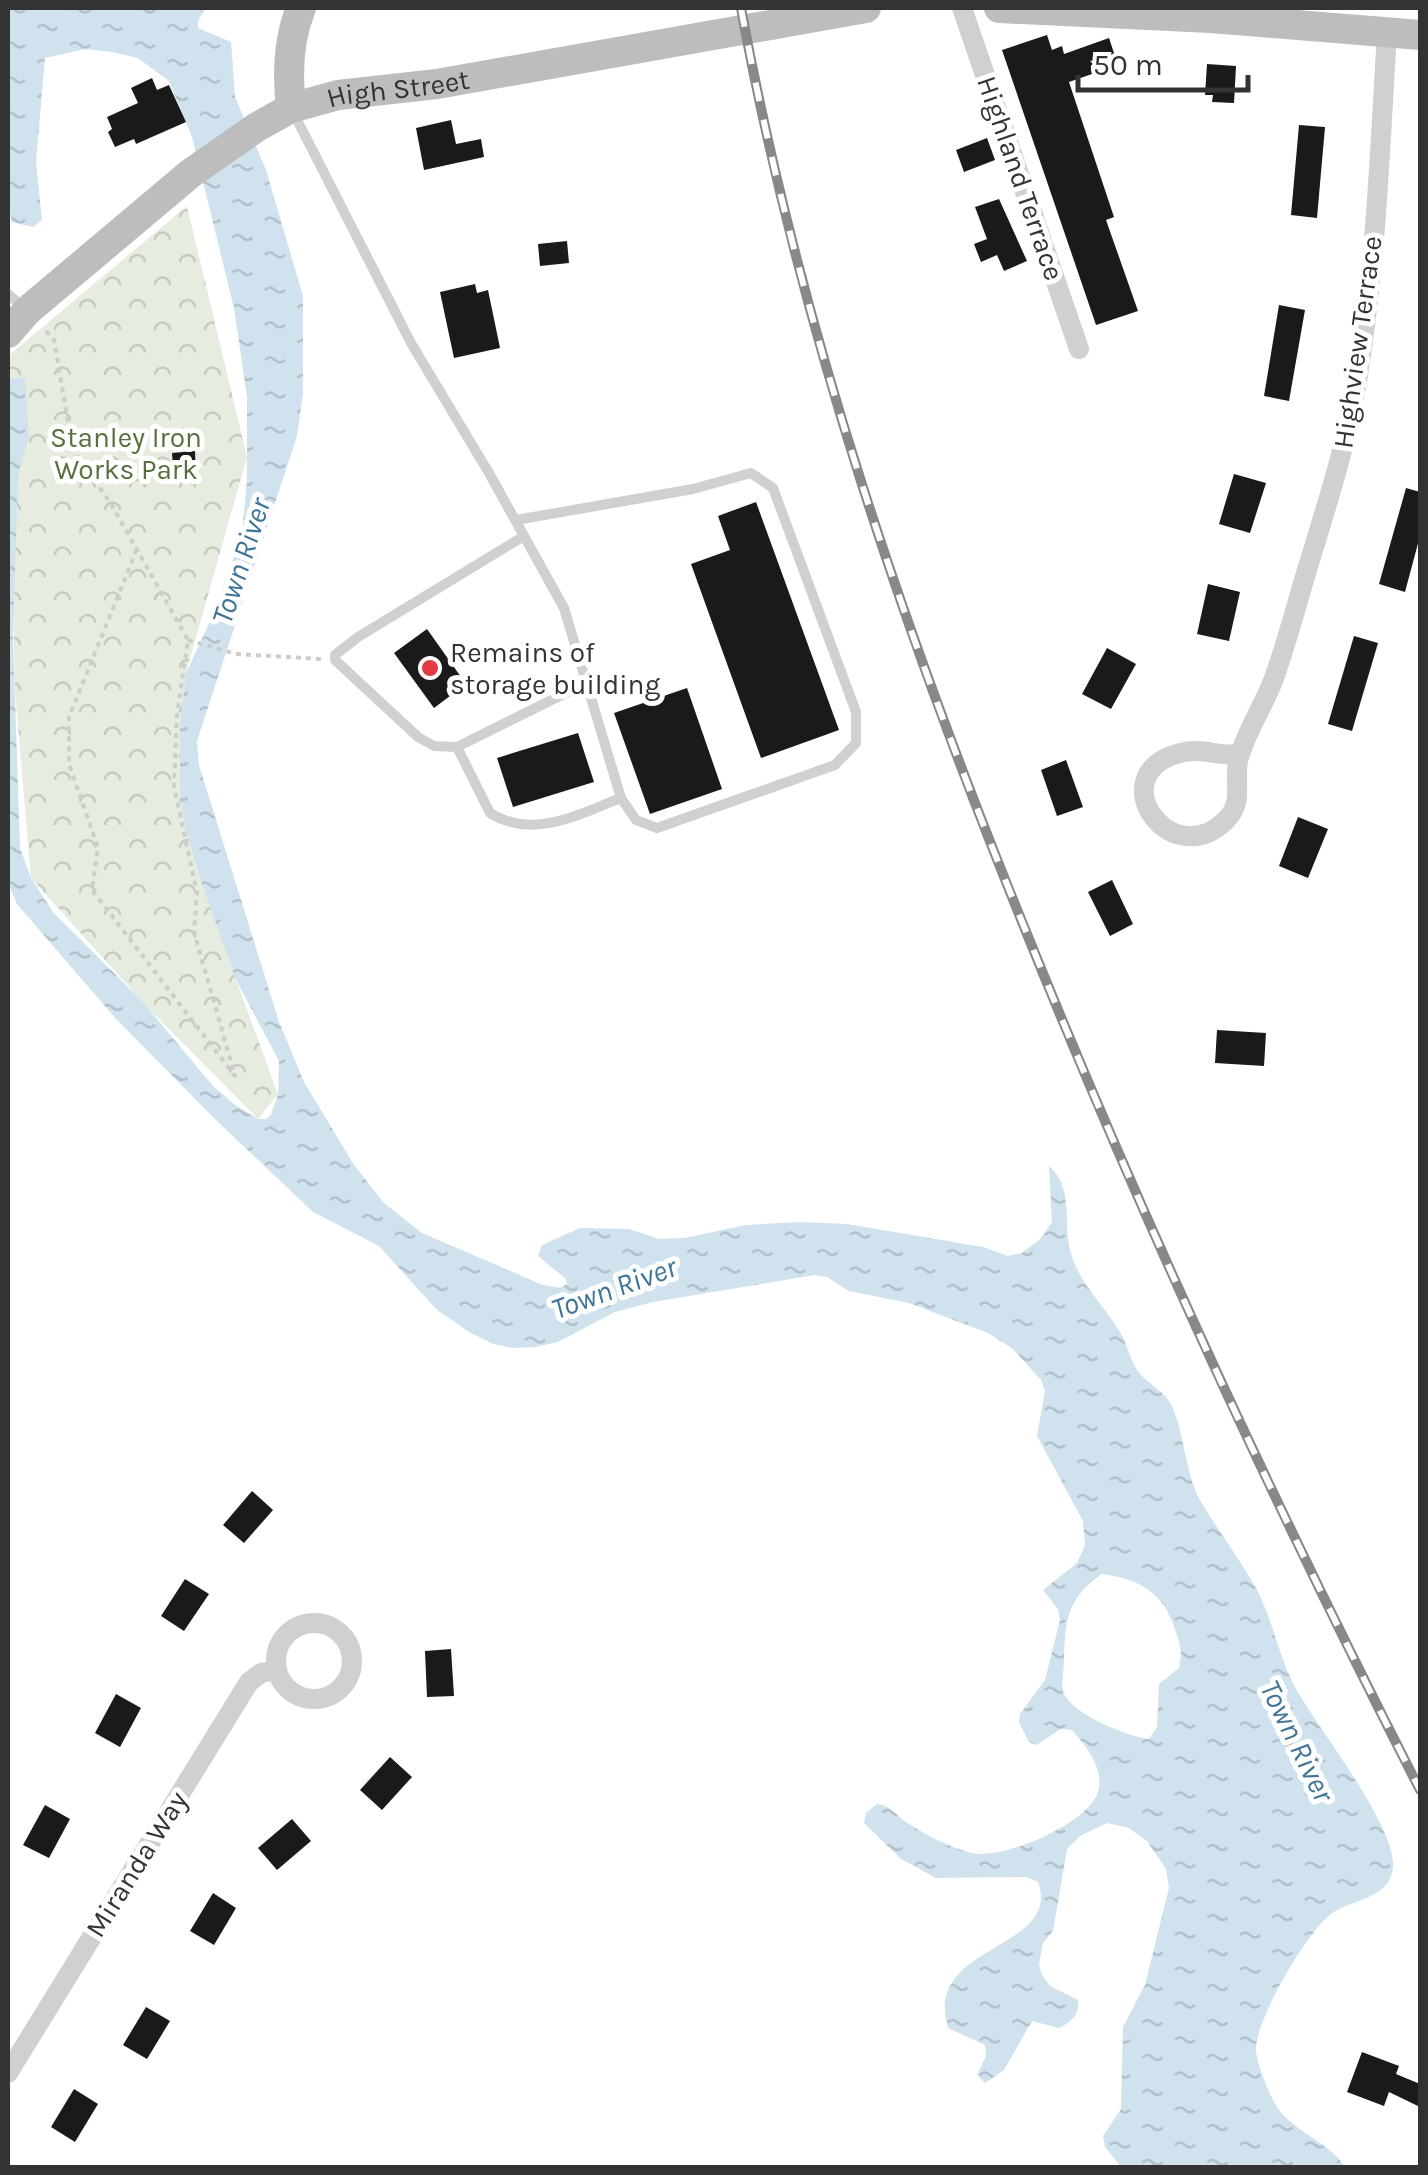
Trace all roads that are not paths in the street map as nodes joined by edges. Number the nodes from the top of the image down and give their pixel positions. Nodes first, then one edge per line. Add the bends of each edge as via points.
1 (301, 8) edge
2 (866, 8) edge
3 (962, 8) edge
4 (999, 8) edge
5 (1387, 32) junction
6 (1420, 35) edge
7 (292, 108) junction
8 (14, 313) edge
9 (1079, 349) dead end
10 (516, 520) junction
11 (524, 536) junction
12 (586, 682) junction
13 (457, 747) junction
14 (1240, 754) junction
15 (621, 798) junction
16 (277, 1670) dead end
17 (8, 2073) edge

1 - 7 street via 291,32
2 - 7 street, High Street
3 - 9 street, Highland Terrace
4 - 5 street
5 - 6 street
5 - 14 street, Highview Terrace via 1368,298 1350,420 1286,640
7 - 8 street, High Street via 191,173
7 - 10 lane via 387,299
10 - 11 lane
10 - 15 lane via 750,473 773,488 856,712 856,743 835,764 656,828 636,820
11 - 12 lane via 564,608
11 - 13 lane via 335,655 418,738
12 - 13 lane
12 - 15 lane
13 - 15 lane via 490,813 520,826 554,823
14 - 14 street, Highview Terrace via 1196,750 1156,764 1145,786 1151,817 1177,834 1215,828 1232,813 1239,794
16 - 17 street, Miranda Way via 249,1682

